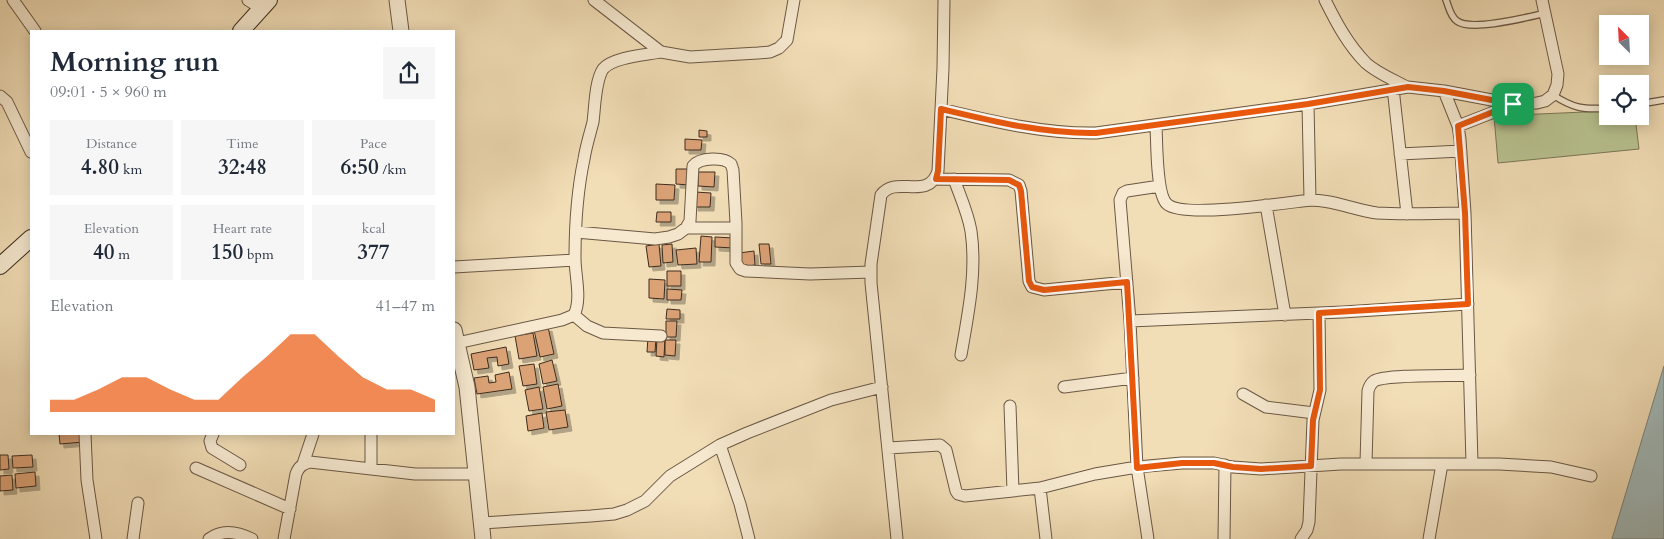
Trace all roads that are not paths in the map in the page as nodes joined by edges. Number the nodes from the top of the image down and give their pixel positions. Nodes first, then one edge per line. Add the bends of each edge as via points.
1 (13, 0) edge
2 (397, 0) edge
3 (594, 0) edge
4 (794, 0) edge
5 (944, 0) edge
6 (1325, 0) edge
7 (1446, 0) edge
8 (1542, 0) edge
9 (260, 3) edge
10 (1546, 13) junction
11 (34, 30) edge
12 (242, 30) edge
13 (400, 30) edge
14 (661, 52) junction
15 (1408, 87) junction
16 (1393, 88) junction
17 (1444, 91) junction
18 (1553, 95) junction
19 (0, 96) edge
20 (1664, 100) edge
21 (1649, 102) edge
22 (1308, 104) junction
23 (1513, 104) junction
24 (941, 109) junction
25 (1599, 109) edge
26 (1156, 126) junction
27 (1458, 126) junction
28 (30, 150) edge
29 (1460, 151) junction
30 (1400, 154) junction
31 (936, 179) junction
32 (954, 179) junction
33 (1160, 186) junction
34 (1310, 200) junction
35 (1266, 205) junction
36 (1465, 213) junction
37 (1407, 214) junction
38 (686, 228) junction
39 (736, 228) junction
40 (576, 232) junction
41 (30, 239) edge
42 (575, 260) junction
43 (0, 266) edge
44 (455, 267) edge
45 (871, 272) junction
46 (1127, 282) junction
47 (1468, 304) junction
48 (1319, 313) junction
49 (574, 315) junction
50 (1285, 315) junction
51 (1130, 321) junction
52 (661, 336) dead end
53 (456, 337) edge
54 (961, 355) dead end
55 (1470, 375) junction
56 (1133, 378) junction
57 (882, 386) junction
58 (1064, 387) dead end
59 (1243, 394) dead end
60 (1010, 406) dead end
61 (1314, 413) junction
62 (85, 435) edge
63 (213, 435) edge
64 (313, 435) edge
65 (371, 435) edge
66 (720, 445) junction
67 (888, 448) junction
68 (1366, 463) junction
69 (1472, 463) junction
70 (303, 464) junction
71 (1442, 464) junction
72 (240, 465) dead end
73 (1225, 465) junction
74 (1311, 466) junction
75 (196, 468) dead end
76 (1137, 468) junction
77 (371, 469) junction
78 (475, 474) junction
79 (1591, 476) dead end
80 (1040, 488) junction
81 (1013, 491) junction
82 (138, 503) dead end
83 (290, 509) junction
84 (482, 523) junction
85 (96, 539) edge
86 (133, 539) edge
87 (209, 539) edge
88 (252, 539) edge
89 (284, 539) edge
90 (483, 539) edge
91 (749, 539) edge
92 (897, 539) edge
93 (1046, 539) edge
94 (1148, 539) edge
95 (1224, 539) edge
96 (1301, 539) edge
97 (1429, 539) edge

1 - 11 street
2 - 13 street
3 - 14 street
4 - 14 street via 787,40 770,52 690,57
5 - 24 street
6 - 15 street via 1340,30 1366,63
7 - 10 lane via 1452,16 1468,25
8 - 10 street
9 - 12 main road
10 - 18 street via 1558,74
14 - 40 street via 617,61 608,65 599,78 593,122 583,160
15 - 16 street
15 - 17 street
16 - 22 street
16 - 30 street
17 - 23 street
17 - 27 street
18 - 23 street via 1537,103
18 - 25 lane via 1584,110
19 - 28 street via 7,102
20 - 21 lane
22 - 26 street
22 - 34 street
23 - 27 street
24 - 26 street via 986,120 1077,134
24 - 31 street
26 - 33 street
27 - 29 street
29 - 30 street
29 - 36 street
30 - 37 street
31 - 32 street
31 - 45 street via 925,186 893,187 881,195
32 - 46 street via 1009,180 1019,185 1032,287 1044,290
32 - 54 street via 971,229 973,272
33 - 35 street via 1168,206 1178,209
33 - 46 street via 1127,190 1120,196
34 - 35 street
34 - 37 street via 1358,210
35 - 50 street
36 - 37 street
36 - 47 street
38 - 39 street
38 - 39 street via 690,221 694,166 703,160 726,160 731,164
38 - 40 street via 678,234 654,239
39 - 45 street via 736,263 742,270 810,274
40 - 42 street
41 - 43 main road
42 - 44 street
42 - 49 street via 578,306
45 - 57 street
46 - 51 street
47 - 48 street
47 - 55 street
48 - 50 street
48 - 61 street via 1321,380
49 - 52 street via 587,326 604,332
49 - 53 street via 554,322
50 - 51 street
51 - 56 street
53 - 78 street via 467,387
55 - 68 street via 1387,377 1373,381 1368,391
55 - 69 street
56 - 58 street
56 - 76 street
57 - 66 street via 823,403
57 - 67 street
59 - 61 street via 1266,407
60 - 81 street
61 - 74 street
62 - 85 street via 87,480
63 - 72 street via 212,448
64 - 70 street
65 - 77 street
66 - 84 street via 670,476 645,501 628,510 614,514
66 - 91 street
67 - 81 street via 944,447 956,491 961,496
67 - 92 street
68 - 71 street
68 - 74 street
69 - 71 street
69 - 79 street via 1551,467
70 - 77 street via 310,462
70 - 83 street via 296,474
71 - 97 street
73 - 74 street via 1261,469
73 - 76 street via 1182,463
73 - 95 street
74 - 96 street via 1309,522
75 - 83 street
76 - 80 street via 1095,474
76 - 94 street
77 - 78 street via 415,474
78 - 84 street
80 - 81 street
80 - 93 street
82 - 86 street
83 - 89 street
84 - 90 street
87 - 88 street via 223,532

